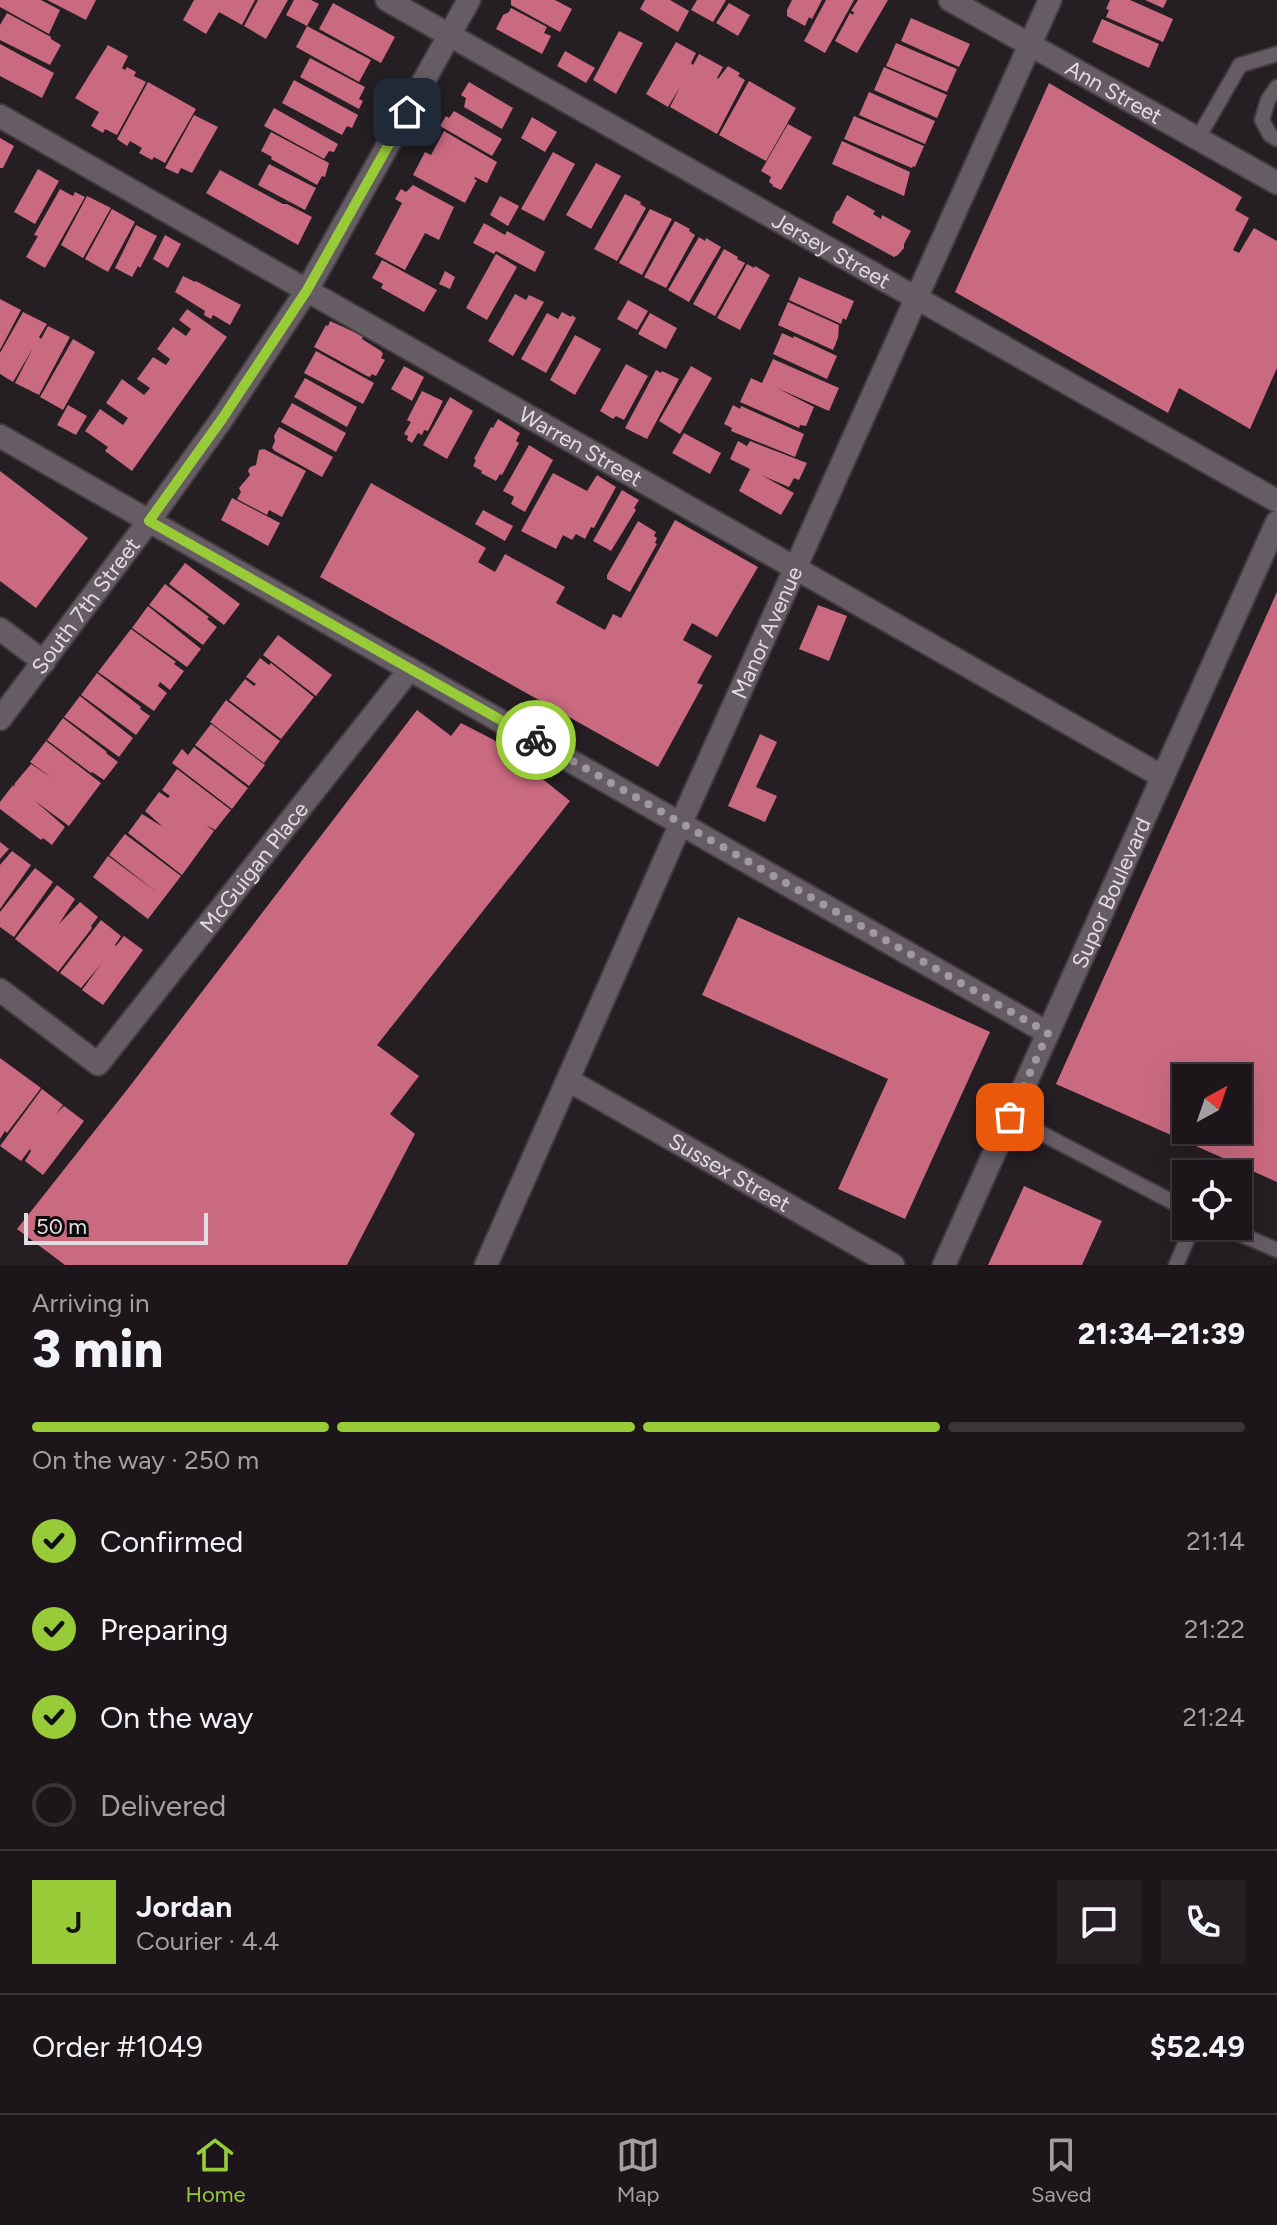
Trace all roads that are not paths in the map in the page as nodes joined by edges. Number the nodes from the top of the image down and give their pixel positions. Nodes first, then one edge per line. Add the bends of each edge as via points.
1 (387, 0) edge
2 (469, 0) edge
3 (950, 0) edge
4 (1050, 0) edge
5 (450, 36) junction
6 (1030, 45) junction
7 (1277, 54) edge
8 (1277, 87) edge
9 (0, 116) edge
10 (1198, 138) junction
11 (1277, 139) edge
12 (1277, 183) edge
13 (307, 290) junction
14 (917, 298) junction
15 (0, 436) edge
16 (1277, 501) edge
17 (149, 521) junction
18 (1277, 522) edge
19 (795, 568) junction
20 (0, 629) edge
21 (44, 662) junction
22 (410, 669) junction
23 (0, 719) edge
24 (1163, 777) junction
25 (681, 823) junction
26 (0, 990) edge
27 (1048, 1033) junction
28 (568, 1080) junction
29 (1010, 1117) junction
30 (1172, 1202) edge
31 (1252, 1239) edge
32 (1187, 1240) edge
33 (1277, 1250) edge
34 (486, 1265) edge
35 (893, 1265) edge
36 (944, 1265) edge
37 (1176, 1265) edge

1 - 5 street, Jersey Street
2 - 5 street, South 7th Street
3 - 6 street, Ann Street
4 - 6 street, Manor Avenue
5 - 13 street, South 7th Street
5 - 14 street, Jersey Street
6 - 10 street, Ann Street
6 - 14 street, Manor Avenue
7 - 10 lane via 1240,65
8 - 11 lane via 1262,120
9 - 13 street, Warren Street
10 - 12 street, Ann Street
13 - 17 street, South 7th Street
13 - 19 street, Warren Street
14 - 16 street, Jersey Street
14 - 19 street, Manor Avenue
15 - 17 street
17 - 21 street, South 7th Street
17 - 22 street
18 - 24 street, Supor Boulevard
19 - 24 street, Warren Street
19 - 25 street, Manor Avenue
20 - 21 street
21 - 23 street, South 7th Street
22 - 25 street
22 - 26 street, McGuigan Place via 98,1064
24 - 27 street, Supor Boulevard
25 - 27 street
25 - 28 street, Manor Avenue
27 - 29 street, Supor Boulevard
28 - 34 street, Manor Avenue
28 - 35 street, Sussex Street
29 - 30 lane
29 - 36 street, Supor Boulevard
31 - 33 lane
32 - 37 lane

